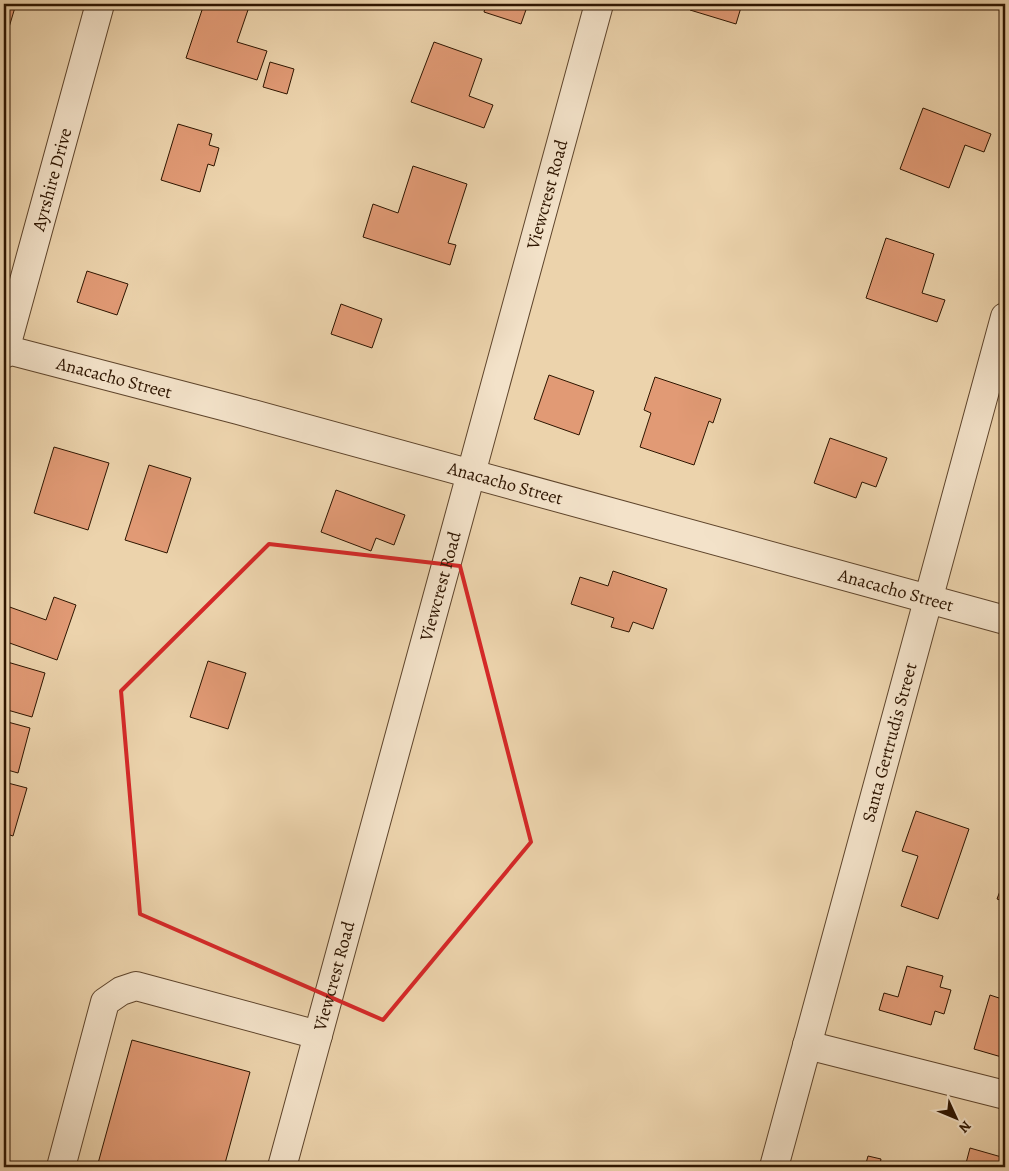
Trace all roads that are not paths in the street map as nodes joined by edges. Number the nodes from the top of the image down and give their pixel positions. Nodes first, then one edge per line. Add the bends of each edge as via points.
1 (100, 4) edge
2 (599, 4) edge
3 (1005, 317) edge
4 (4, 351) edge
5 (1000, 358) edge
6 (470, 473) junction
7 (928, 598) junction
8 (1005, 620) edge
9 (318, 1035) junction
10 (807, 1045) junction
11 (1005, 1095) edge
12 (61, 1167) edge
13 (282, 1167) edge
14 (774, 1167) edge

1 - 4 street, Ayrshire Drive
2 - 6 street, Viewcrest Road
3 - 5 street, Santa Gertrudis Street
4 - 6 street, Anacacho Street
5 - 7 street, Santa Gertrudis Street
6 - 7 street, Anacacho Street
6 - 9 street, Viewcrest Road
7 - 8 street, Anacacho Street
7 - 10 street, Santa Gertrudis Street
9 - 12 street via 136,986 121,990 105,1002
9 - 13 street, Viewcrest Road
10 - 11 street
10 - 14 street, Santa Gertrudis Street

